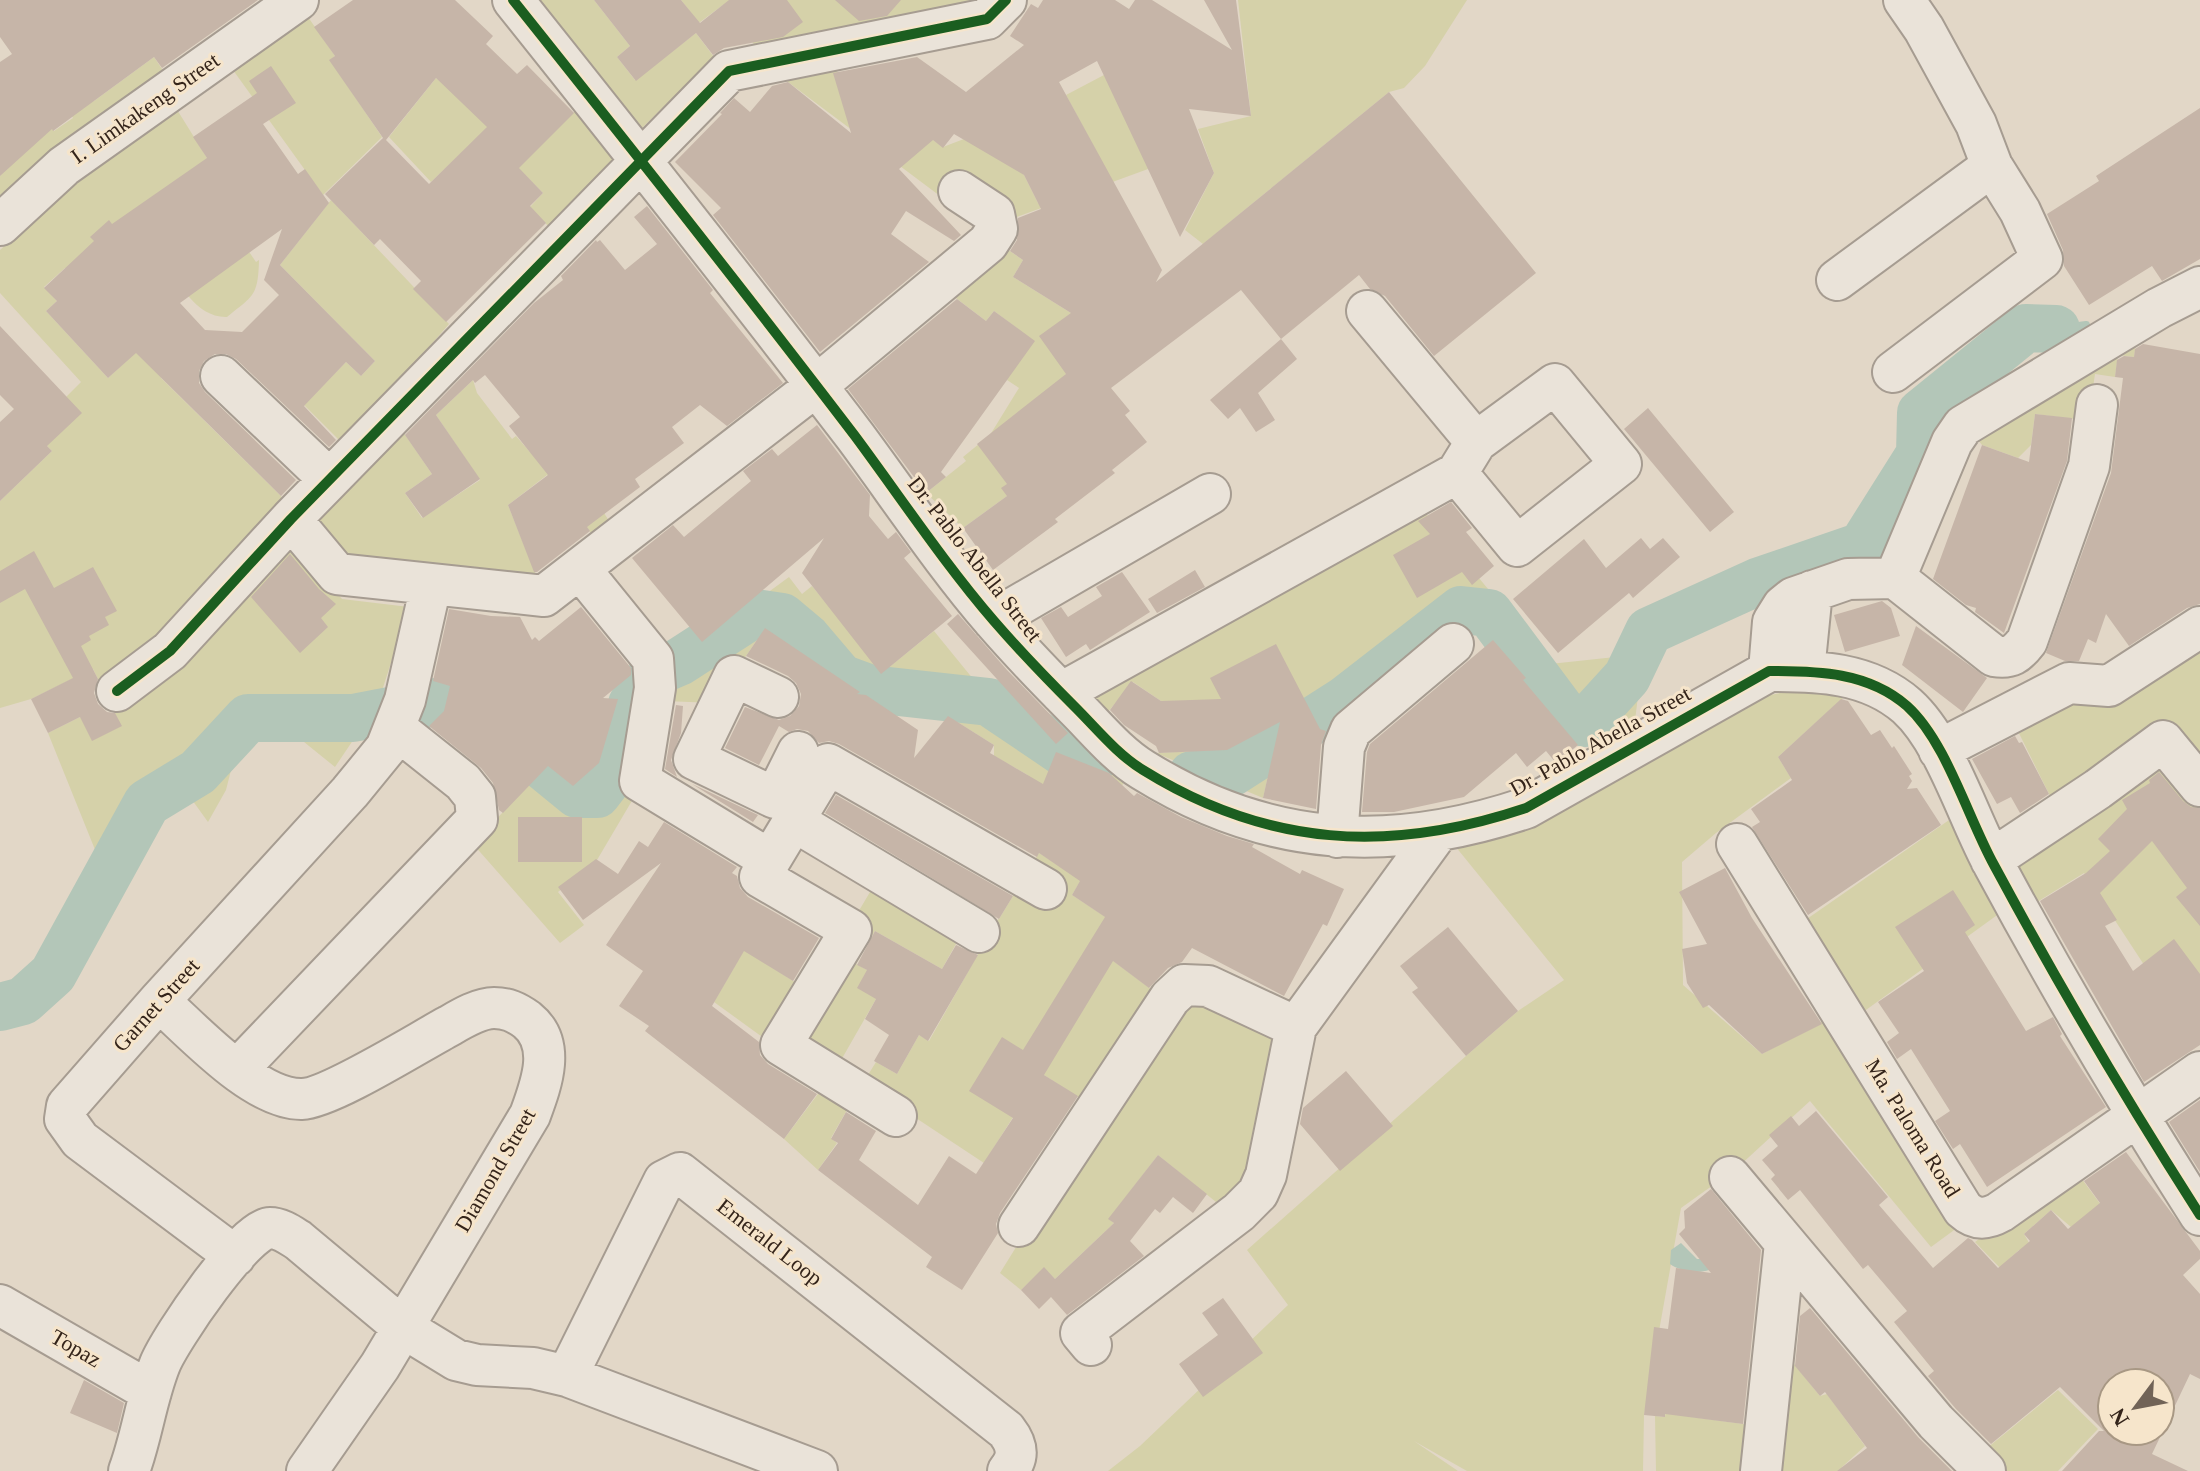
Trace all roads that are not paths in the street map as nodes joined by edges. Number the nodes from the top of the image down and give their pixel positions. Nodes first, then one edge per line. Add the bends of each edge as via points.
1 (298, 0) edge
2 (513, 0) edge
3 (1006, 0) edge
4 (1904, 0) edge
5 (640, 160) junction
6 (1992, 166) junction
7 (959, 191) dead end
8 (0, 225) edge
9 (1837, 280) dead end
10 (2200, 287) edge
11 (1367, 311) dead end
12 (1893, 372) dead end
13 (221, 376) dead end
14 (816, 386) junction
15 (2097, 405) dead end
16 (329, 479) junction
17 (1210, 494) dead end
18 (291, 519) junction
19 (580, 569) junction
20 (1895, 578) junction
21 (431, 585) junction
22 (993, 620) junction
23 (2200, 627) edge
24 (1453, 644) dead end
25 (1787, 671) junction
26 (655, 688) junction
27 (117, 691) dead end
28 (1061, 693) junction
29 (778, 697) dead end
30 (716, 714) junction
31 (400, 716) junction
32 (1939, 750) junction
33 (798, 752) dead end
34 (2200, 786) edge
35 (794, 821) junction
36 (1437, 833) junction
37 (1337, 837) junction
38 (1737, 844) dead end
39 (770, 860) junction
40 (1991, 860) junction
41 (1046, 889) dead end
42 (979, 932) dead end
43 (159, 1001) junction
44 (1296, 1027) junction
45 (237, 1070) junction
46 (2200, 1072) edge
47 (896, 1116) dead end
48 (2136, 1117) junction
49 (1730, 1177) dead end
50 (2200, 1215) edge
51 (1019, 1226) dead end
52 (1785, 1243) junction
53 (235, 1256) junction
54 (0, 1305) edge
55 (402, 1327) junction
56 (1091, 1345) dead end
57 (567, 1376) junction
58 (151, 1392) junction
59 (140, 1466) edge
60 (307, 1471) edge
61 (817, 1471) edge
62 (1008, 1471) edge
63 (1761, 1471) edge
64 (1985, 1471) edge

1 - 8 street, I. Limkakeng Street via 64,166
2 - 5 street, Dr. Pablo Abella Street
3 - 5 street via 987,19 729,71
4 - 6 street via 1976,124
5 - 14 street, Dr. Pablo Abella Street
5 - 16 street
6 - 9 street
6 - 12 street via 2042,259
7 - 14 street via 994,214 997,229 988,243
10 - 20 street via 1963,426
11 - 28 street via 1466,457
13 - 16 street
14 - 19 street
14 - 22 street, Dr. Pablo Abella Street
15 - 20 street via 2089,466 2027,641 2018,653 1994,656
16 - 18 street
17 - 22 street
18 - 21 street via 337,574
18 - 27 street via 170,651
19 - 21 street via 544,596
19 - 26 street via 653,659
20 - 25 street via 1848,579 1783,606 1773,622
21 - 31 street, Garnet Street
22 - 28 street, Dr. Pablo Abella Street
23 - 32 street via 2109,686 2069,683
24 - 37 street via 1351,730 1344,747
25 - 32 street via 1848,675 1893,697 1924,723
25 - 36 street, Dr. Pablo Abella Street via 1526,808
26 - 30 street
26 - 39 street via 640,781
28 - 37 street, Dr. Pablo Abella Street via 1122,754 1185,793 1266,826
29 - 30 street via 734,676
30 - 33 street via 694,759 775,798
31 - 43 street, Garnet Street via 371,768
31 - 45 street via 475,797 477,819
32 - 40 street
34 - 40 street via 2163,741
35 - 39 street
35 - 41 street via 828,764
35 - 42 street
36 - 37 street, Dr. Pablo Abella Street
36 - 44 street
38 - 48 street, Ma. Paloma Road via 1970,1216 1990,1218
39 - 47 street via 760,877 851,930 781,1045
40 - 48 street
43 - 45 street, Diamond Street
43 - 53 street, Garnet Street via 73,1096 65,1119 80,1140
44 - 51 street via 1208,986 1184,985 1170,998
44 - 56 street via 1258,1193 1081,1333
45 - 55 street, Diamond Street via 260,1088 302,1099 346,1083 491,1008 513,1010 538,1030 544,1052 542,1081 530,1115
46 - 48 street, Ma. Paloma Road
48 - 50 street
49 - 52 street
52 - 63 street
52 - 64 street via 1936,1422
53 - 55 street via 257,1232 270,1227 285,1232
53 - 58 street via 173,1339
54 - 58 street, Topaz
55 - 57 street via 456,1360
55 - 60 street, Diamond Street
57 - 61 street
57 - 62 street, Emerald Loop via 664,1181 680,1173 1006,1430 1017,1451
58 - 59 street

